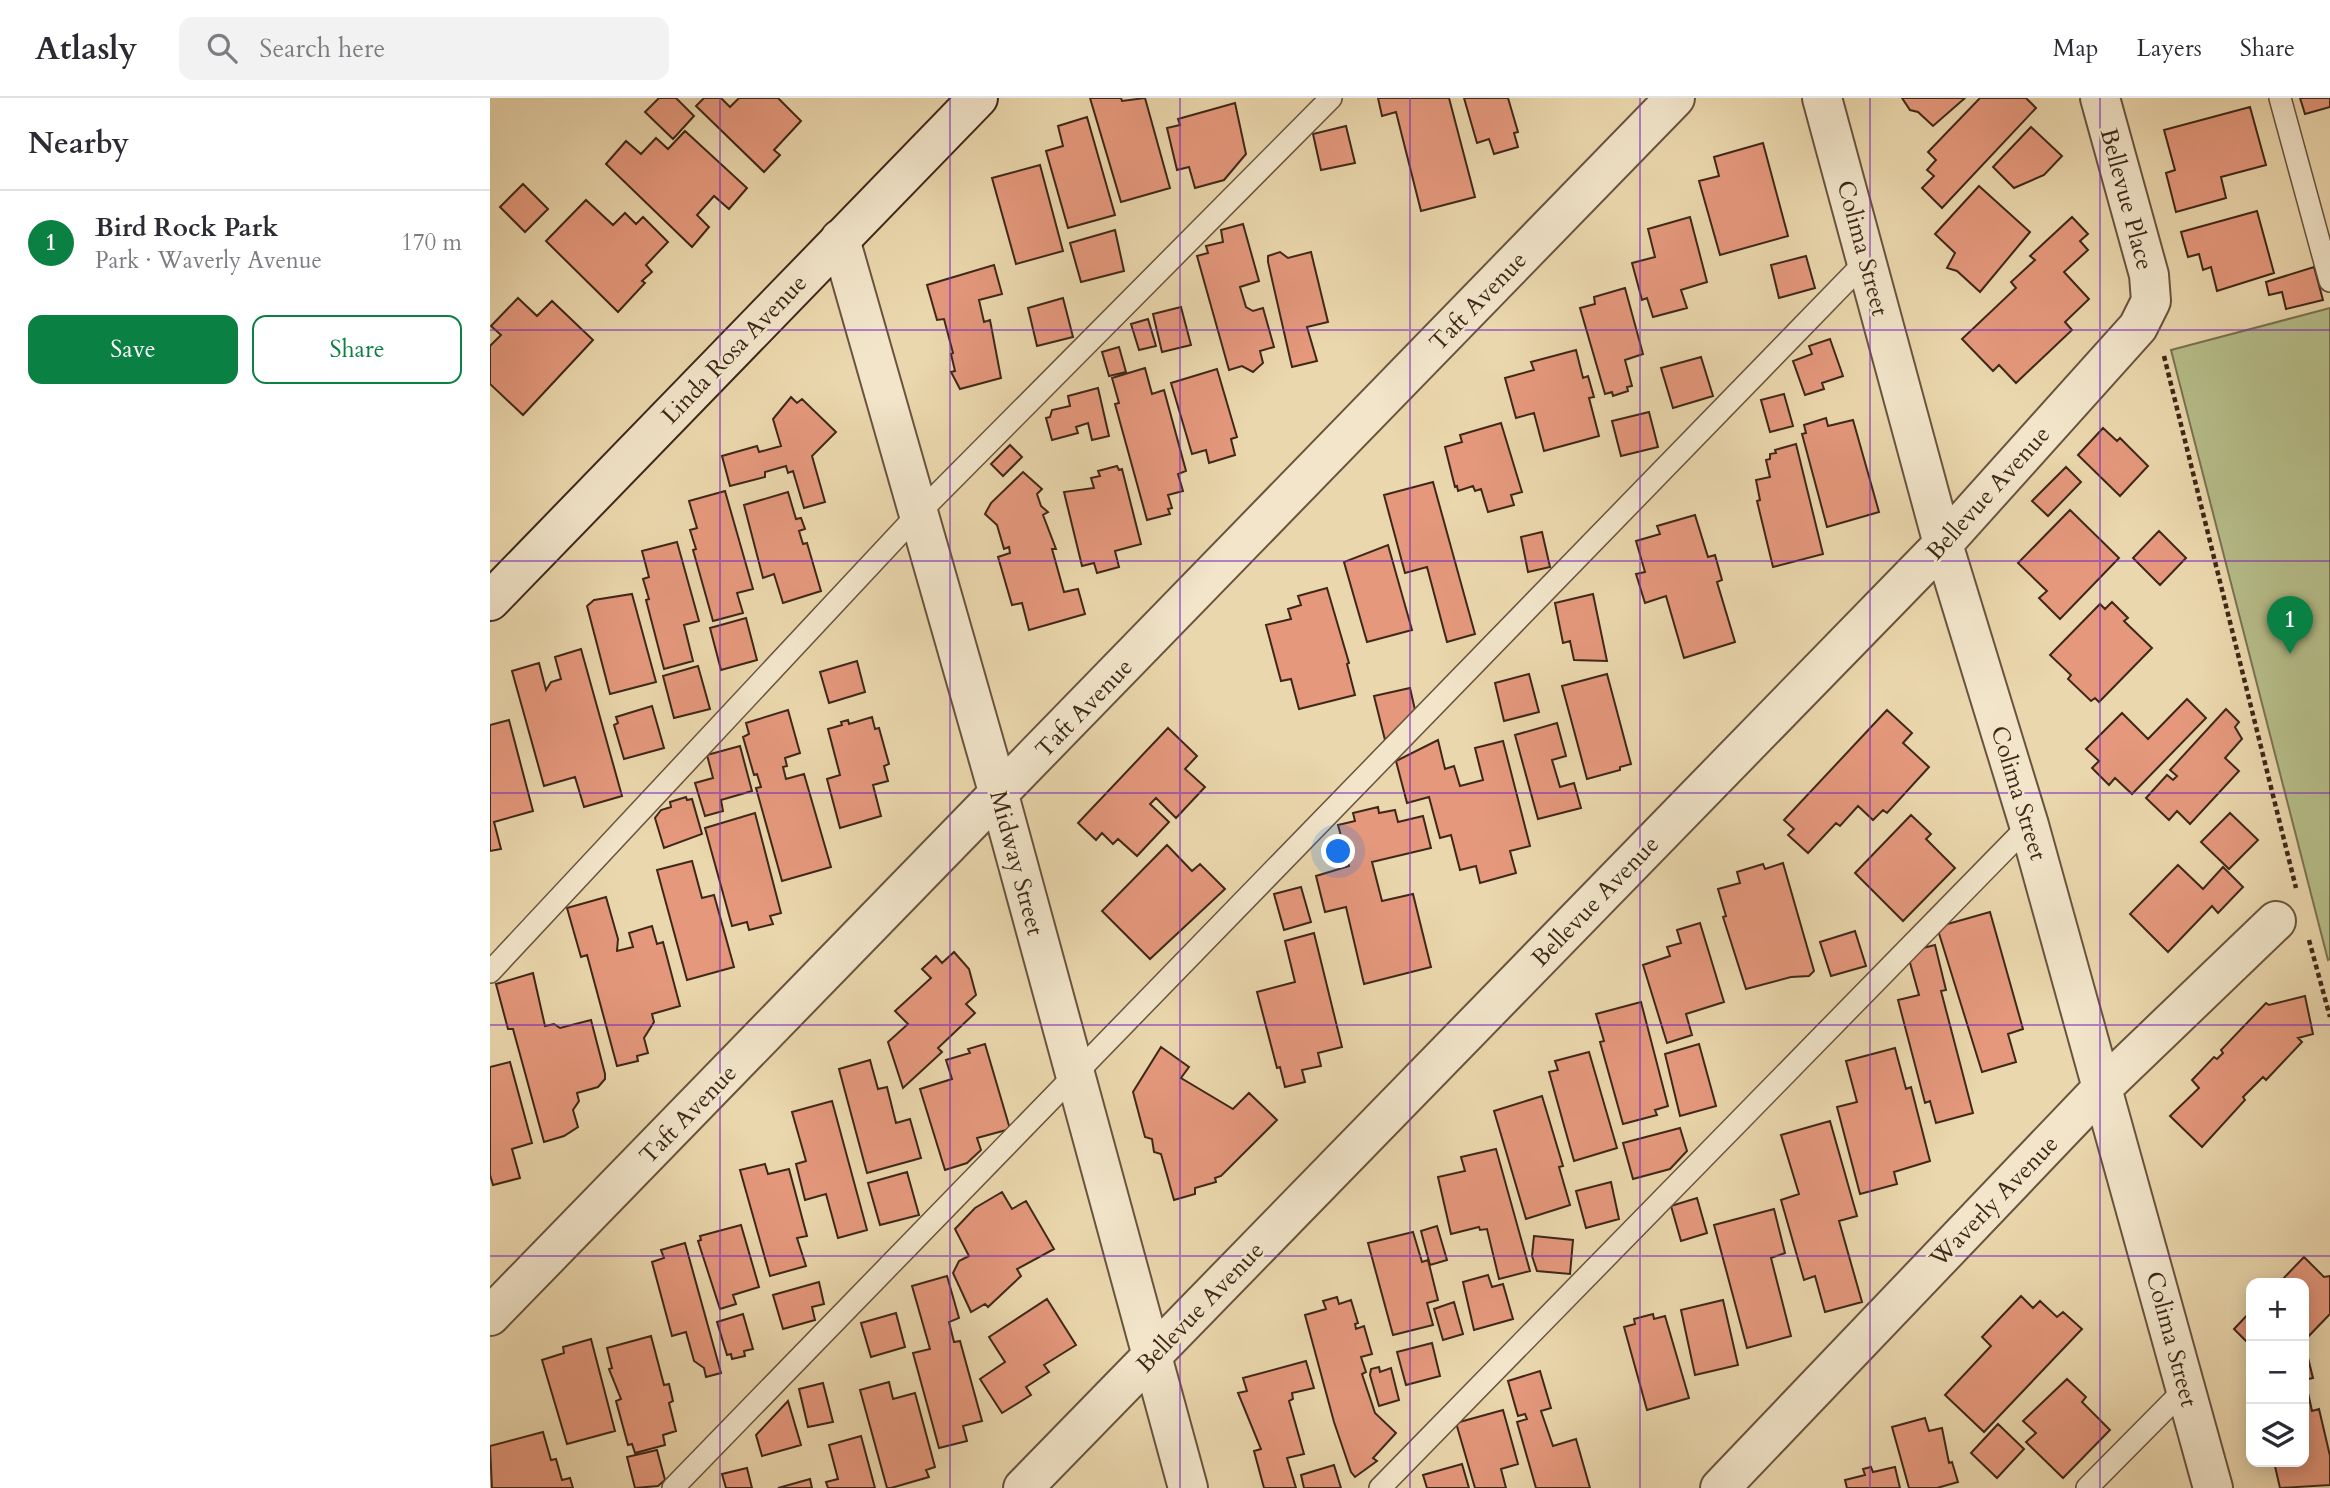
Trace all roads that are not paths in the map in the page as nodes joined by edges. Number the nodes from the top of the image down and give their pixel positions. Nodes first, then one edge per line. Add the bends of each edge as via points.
1 (978, 98) edge
2 (1331, 98) edge
3 (1675, 98) edge
4 (1822, 98) edge
5 (2100, 98) edge
6 (2280, 98) edge
7 (840, 239) junction
8 (1866, 261) junction
9 (2330, 281) edge
10 (2151, 301) joint
11 (917, 516) junction
12 (1943, 544) junction
13 (490, 601) edge
14 (999, 795) junction
15 (2029, 825) junction
16 (2287, 910) road end
17 (490, 972) edge
18 (1074, 1076) junction
19 (2103, 1087) junction
20 (490, 1316) edge
21 (1152, 1356) junction
22 (2185, 1389) junction
23 (673, 1488) edge
24 (1023, 1488) edge
25 (1188, 1488) edge
26 (1380, 1488) edge
27 (1720, 1488) edge
28 (2087, 1488) edge
29 (2213, 1488) edge

1 - 7 street, Linda Rosa Avenue
2 - 11 lane
3 - 14 street, Taft Avenue
4 - 8 street, Colima Street
5 - 10 street, Bellevue Place via 2149,275
6 - 9 lane
7 - 11 street, Midway Street
7 - 13 street, Linda Rosa Avenue
8 - 12 street, Colima Street
8 - 18 lane
10 - 12 street, Bellevue Avenue via 2138,327
11 - 14 street, Midway Street
11 - 17 lane
12 - 15 street, Colima Street
12 - 21 street, Bellevue Avenue
14 - 18 street, Midway Street
14 - 20 street, Taft Avenue
15 - 19 street, Colima Street
15 - 26 lane
16 - 19 street, Waverly Avenue
18 - 21 street, Midway Street
18 - 23 lane
19 - 22 street, Colima Street
19 - 27 street, Waverly Avenue
21 - 24 street, Bellevue Avenue
21 - 25 street, Midway Street
22 - 28 lane
22 - 29 street, Colima Street

